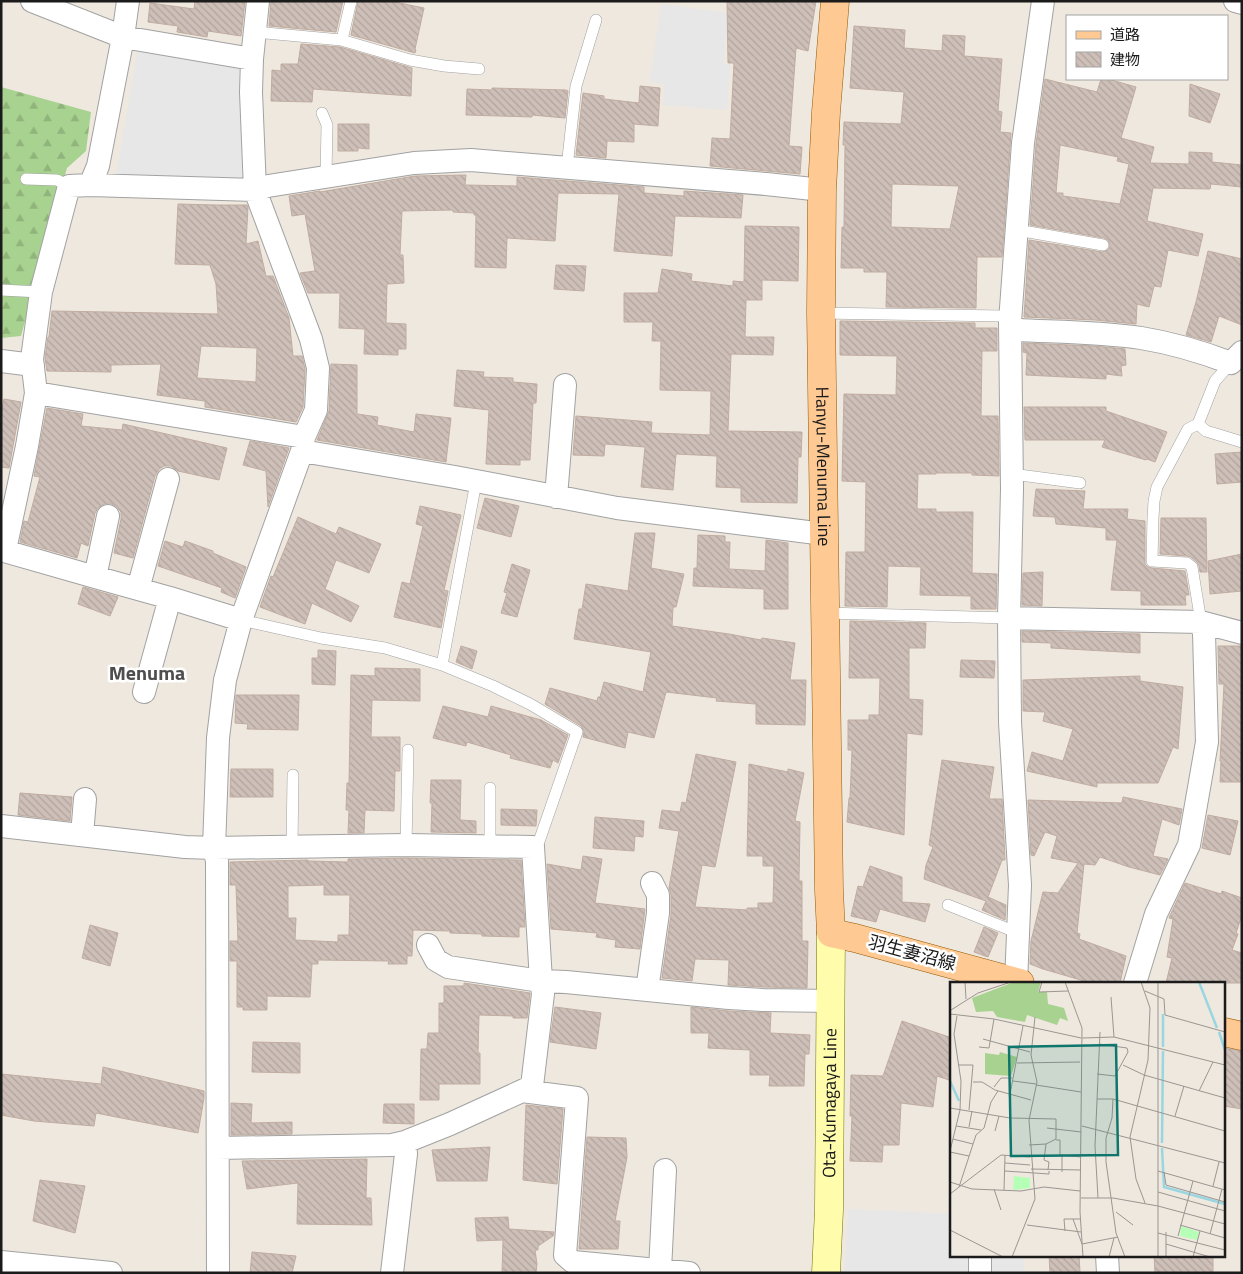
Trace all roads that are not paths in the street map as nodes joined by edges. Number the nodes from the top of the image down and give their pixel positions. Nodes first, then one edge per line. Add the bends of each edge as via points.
1 (32, 1) edge
2 (128, 1) edge
3 (258, 1) edge
4 (351, 1) edge
5 (835, 1) edge
6 (1043, 1) edge
7 (1235, 1) edge
8 (1242, 3) edge
9 (596, 20) dead end
10 (255, 32) junction
11 (123, 37) junction
12 (342, 40) junction
13 (252, 59) junction
14 (479, 70) dead end
15 (322, 113) dead end
16 (567, 167) junction
17 (326, 176) junction
18 (26, 179) dead end
19 (79, 185) junction
20 (255, 190) junction
21 (822, 190) junction
22 (1017, 230) junction
23 (1102, 245) dead end
24 (1, 290) edge
25 (41, 292) junction
26 (822, 312) junction
27 (1010, 322) junction
28 (1236, 358) edge
29 (1, 361) edge
30 (33, 364) junction
31 (565, 385) dead end
32 (36, 393) junction
33 (1198, 424) junction
34 (1242, 442) edge
35 (303, 444) junction
36 (1012, 474) junction
37 (168, 479) dead end
38 (476, 482) junction
39 (1080, 483) dead end
40 (556, 497) junction
41 (108, 516) dead end
42 (824, 534) junction
43 (3, 550) edge
44 (95, 578) junction
45 (138, 589) junction
46 (170, 598) junction
47 (825, 613) junction
48 (1009, 618) junction
49 (241, 620) junction
50 (1201, 622) junction
51 (1242, 633) edge
52 (442, 664) junction
53 (144, 692) dead end
54 (408, 750) dead end
55 (293, 775) dead end
56 (490, 788) dead end
57 (85, 799) dead end
58 (1, 826) edge
59 (82, 835) junction
60 (406, 845) junction
61 (490, 846) junction
62 (292, 847) junction
63 (214, 848) junction
64 (533, 858) junction
65 (652, 882) dead end
66 (948, 905) dead end
67 (831, 933) junction
68 (1018, 933) junction
69 (428, 946) dead end
70 (541, 981) junction
71 (1018, 982) edge
72 (1135, 982) edge
73 (647, 990) junction
74 (831, 1001) junction
75 (1226, 1032) edge
76 (1242, 1036) edge
77 (522, 1091) junction
78 (405, 1142) junction
79 (218, 1148) junction
80 (665, 1170) dead end
81 (980, 1256) edge
82 (1107, 1256) edge
83 (1, 1262) edge
84 (595, 1268) edge
85 (660, 1270) junction
86 (111, 1273) edge
87 (218, 1273) edge
88 (392, 1273) edge
89 (689, 1273) edge
90 (826, 1273) edge
91 (980, 1273) edge
92 (1108, 1273) edge

1 - 11 street
2 - 11 street
3 - 10 street
4 - 12 lane
5 - 21 main road, Hanyu-Menuma Line
6 - 22 street via 1023,143
7 - 8 street
9 - 16 lane via 576,86
10 - 12 lane
10 - 13 street
11 - 13 street
11 - 19 street via 98,166
12 - 14 lane via 410,60
13 - 20 street
15 - 17 lane via 326,126
16 - 17 street via 471,160 414,163
16 - 21 street
17 - 20 street
18 - 19 lane
19 - 20 street
19 - 25 street
20 - 35 street via 311,339 318,368 316,410
21 - 26 main road, Hanyu-Menuma Line
22 - 23 lane
22 - 27 street
24 - 25 lane
25 - 30 street
26 - 27 lane via 1002,316
26 - 42 main road, Hanyu-Menuma Line
27 - 28 street via 1017,330 1141,338
27 - 36 street
28 - 33 lane via 1215,381
29 - 30 street
30 - 32 street
31 - 40 street
32 - 35 street
32 - 43 street
33 - 34 lane via 1206,431
33 - 50 lane via 1188,429 1157,487 1152,561 1187,563 1192,568
35 - 38 street
35 - 49 street
36 - 39 lane
36 - 48 street
37 - 45 street
38 - 40 street
38 - 52 lane
40 - 42 street via 617,508
41 - 44 street
42 - 47 main road, Hanyu-Menuma Line
43 - 44 street
44 - 45 street
45 - 46 street
46 - 49 street
46 - 53 street
47 - 48 lane
47 - 67 main road, Hanyu-Menuma Line
48 - 50 street
48 - 68 street via 1010,722 1020,885
49 - 52 lane via 385,648
49 - 63 street via 225,680 218,738
50 - 51 street
50 - 72 street via 1207,742 1189,845 1156,914
52 - 64 lane via 523,700 577,732
54 - 60 lane
55 - 62 lane
56 - 61 lane
57 - 59 street
58 - 59 street
59 - 63 street
60 - 61 street
60 - 62 street
61 - 64 street via 533,847
62 - 63 street
63 - 79 street via 217,861
64 - 70 street
65 - 73 street via 658,895 658,912
66 - 68 lane
67 - 71 main road, 羽生妻沼線
67 - 74 main road, Ota-Kumagaya Line
68 - 71 street
69 - 70 street via 436,960 448,967
70 - 73 street
70 - 77 street via 543,994 532,1086
73 - 74 street via 729,998
74 - 90 main road, Ota-Kumagaya Line
75 - 76 main road
77 - 78 street
77 - 84 street via 577,1098 565,1255 573,1262
78 - 79 street via 392,1145
78 - 88 street
79 - 87 street
80 - 85 street
81 - 91 street
82 - 92 street
83 - 86 street
84 - 85 street
85 - 89 street

